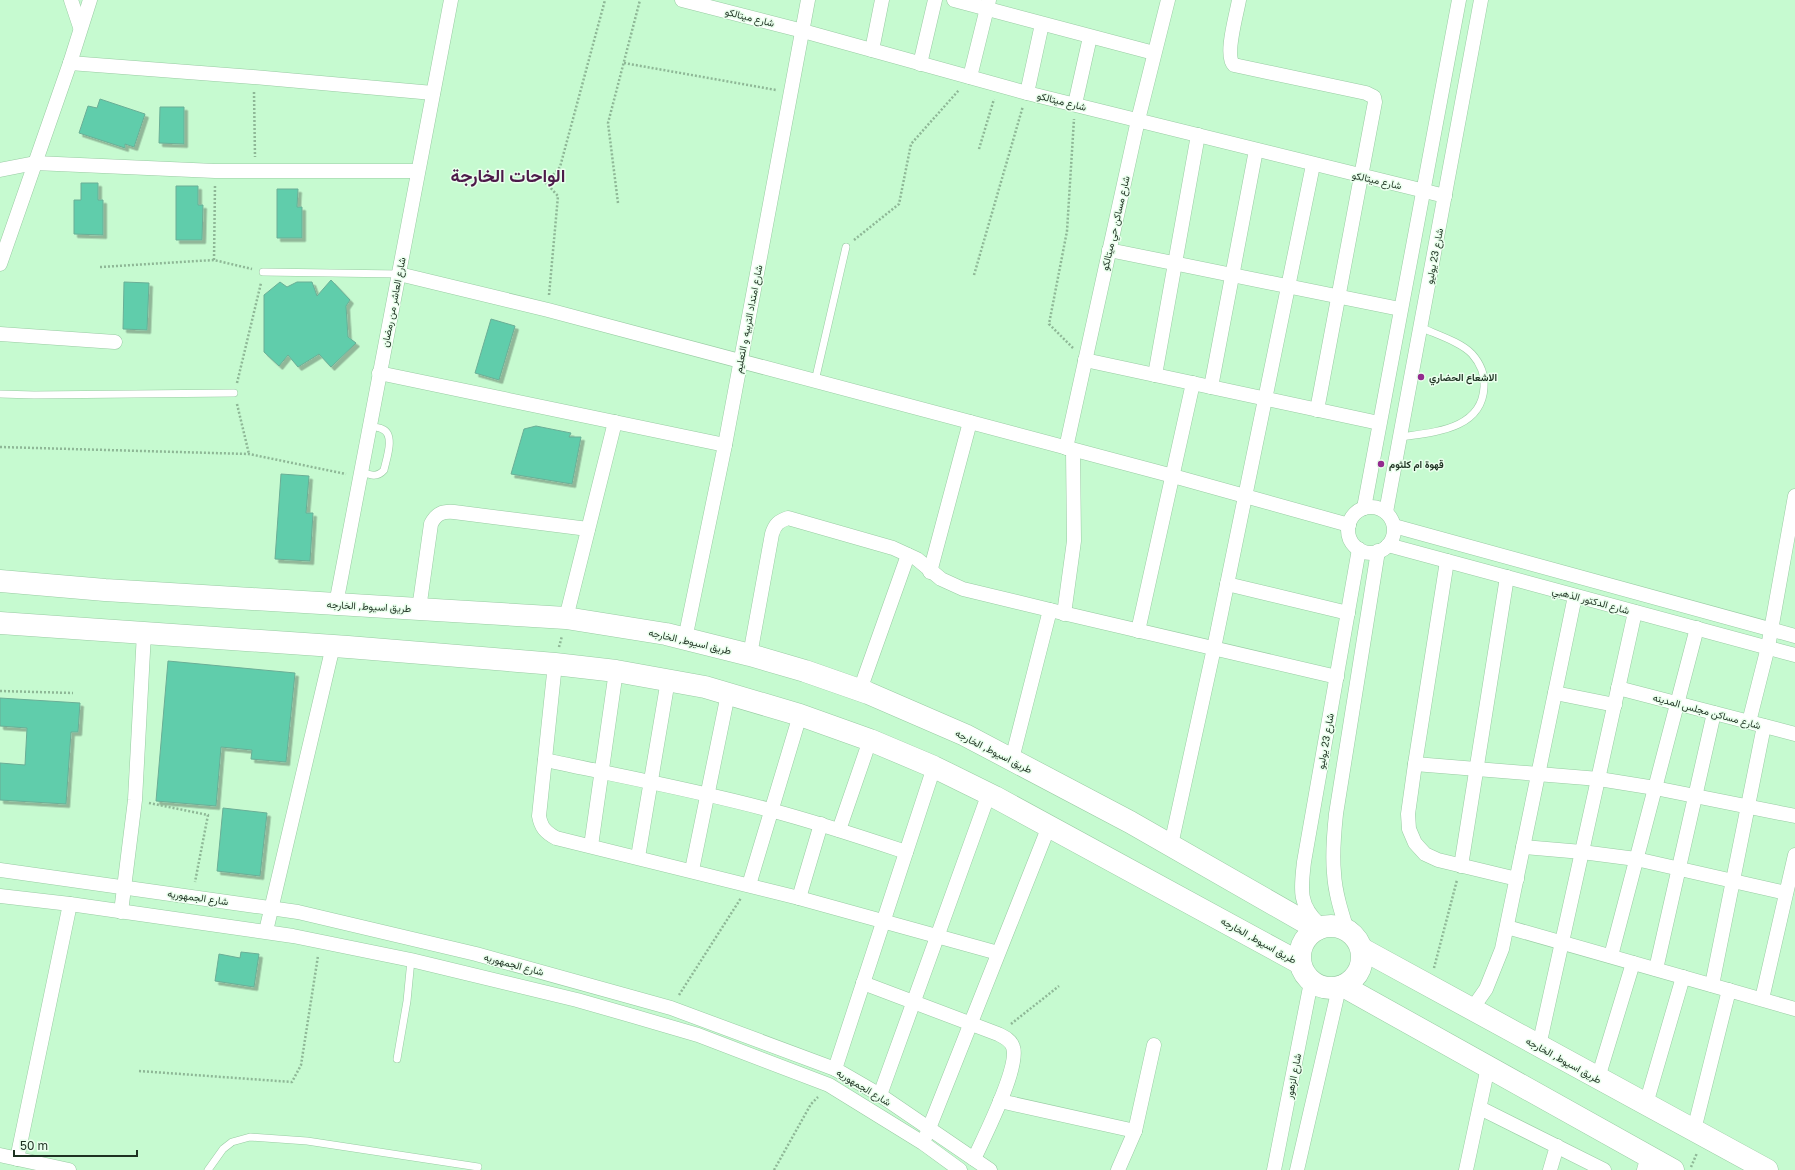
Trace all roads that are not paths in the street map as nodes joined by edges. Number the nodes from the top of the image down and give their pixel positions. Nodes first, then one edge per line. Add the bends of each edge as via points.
1 (70, 0) edge
2 (90, 0) edge
3 (451, 0) edge
4 (682, 0) edge
5 (808, 0) edge
6 (882, 0) edge
7 (936, 0) edge
8 (954, 0) edge
9 (1168, 0) edge
10 (1239, 0) edge
11 (1459, 0) edge
12 (1481, 0) edge
13 (988, 4) edge
14 (1042, 24) junction
15 (80, 27) junction
16 (802, 31) junction
17 (1090, 36) junction
18 (872, 50) junction
19 (1154, 53) junction
20 (70, 63) junction
21 (920, 64) junction
22 (970, 77) junction
23 (433, 93) junction
24 (1027, 93) junction
25 (1075, 104) junction
26 (1138, 120) junction
27 (1198, 135) junction
28 (1256, 150) junction
29 (35, 163) junction
30 (1313, 165) junction
31 (0, 170) edge
32 (418, 171) junction
33 (1361, 177) junction
34 (1423, 191) junction
35 (1445, 196) junction
36 (846, 247) road end
37 (1109, 250) junction
38 (1175, 263) junction
39 (0, 264) edge
40 (263, 272) road end
41 (399, 274) junction
42 (1232, 274) junction
43 (1288, 286) junction
44 (1338, 296) junction
45 (1400, 309) junction
46 (1420, 327) junction
47 (0, 334) edge
48 (114, 342) dead end
49 (1085, 360) junction
50 (740, 361) junction
51 (380, 373) junction
52 (1155, 375) junction
53 (815, 381) junction
54 (1193, 383) junction
55 (1211, 387) junction
56 (234, 393) road end
57 (0, 394) edge
58 (1265, 399) junction
59 (1317, 410) junction
60 (615, 422) junction
61 (970, 422) junction
62 (1379, 423) junction
63 (370, 427) junction
64 (1401, 437) junction
65 (725, 445) junction
66 (1070, 449) junction
67 (360, 474) junction
68 (1172, 476) junction
69 (1795, 496) edge
70 (1245, 497) junction
71 (1364, 508) junction
72 (1386, 512) junction
73 (1348, 525) junction
74 (1394, 526) junction
75 (588, 530) junction
76 (1383, 548) junction
77 (1359, 549) junction
78 (908, 555) junction
79 (1448, 561) junction
80 (930, 572) junction
81 (1507, 577) junction
82 (0, 581) edge
83 (1227, 584) junction
84 (1575, 596) junction
85 (336, 604) junction
86 (419, 609) junction
87 (1050, 610) junction
88 (1635, 612) junction
89 (1348, 613) junction
90 (1064, 614) junction
91 (566, 618) junction
92 (0, 623) edge
93 (1697, 628) junction
94 (1771, 630) junction
95 (1138, 631) junction
96 (144, 633) junction
97 (1795, 636) edge
98 (685, 639) junction
99 (333, 646) junction
100 (1768, 647) junction
101 (1214, 648) junction
102 (750, 655) junction
103 (1795, 655) edge
104 (555, 664) junction
105 (616, 671) junction
106 (1337, 677) junction
107 (668, 680) junction
108 (1618, 688) junction
109 (860, 690) junction
110 (1555, 693) junction
111 (728, 694) junction
112 (1677, 704) junction
113 (1615, 705) junction
114 (1714, 713) junction
115 (800, 715) junction
116 (1749, 722) junction
117 (1764, 726) junction
118 (1795, 734) edge
119 (870, 740) junction
120 (1012, 759) junction
121 (545, 760) junction
122 (1415, 764) junction
123 (934, 767) junction
124 (1478, 768) junction
125 (600, 772) junction
126 (1538, 774) junction
127 (1599, 779) junction
128 (650, 782) junction
129 (1655, 788) junction
130 (988, 793) junction
131 (706, 794) junction
132 (1695, 796) junction
133 (1748, 806) junction
134 (771, 810) junction
135 (1795, 816) edge
136 (821, 824) junction
137 (1048, 826) junction
138 (839, 830) junction
139 (1171, 845) junction
140 (591, 846) junction
141 (1523, 847) junction
142 (906, 852) junction
143 (1582, 852) junction
144 (638, 857) junction
145 (1636, 859) junction
146 (1794, 860) edge
147 (1461, 866) junction
148 (1679, 869) junction
149 (0, 870) edge
150 (692, 870) junction
151 (1517, 879) junction
152 (1733, 881) junction
153 (749, 885) junction
154 (124, 887) junction
155 (1786, 893) junction
156 (0, 896) edge
157 (799, 898) junction
158 (70, 904) junction
159 (272, 907) junction
160 (121, 912) junction
161 (884, 921) junction
162 (1507, 927) junction
163 (1320, 928) junction
164 (1347, 930) junction
165 (266, 931) junction
166 (938, 935) junction
167 (416, 939) junction
168 (1562, 943) junction
169 (1362, 949) junction
170 (998, 953) junction
171 (1611, 956) junction
172 (411, 960) junction
173 (1633, 962) junction
174 (1300, 963) junction
175 (1656, 969) junction
176 (1683, 977) junction
177 (582, 982) junction
178 (1311, 982) junction
179 (863, 983) junction
180 (1712, 985) junction
181 (1341, 987) junction
182 (1729, 990) junction
183 (1762, 999) junction
184 (577, 1000) junction
185 (913, 1002) junction
186 (1472, 1009) junction
187 (1795, 1009) edge
188 (970, 1024) junction
189 (751, 1037) junction
190 (1154, 1045) dead end
191 (1539, 1046) junction
192 (745, 1053) junction
193 (397, 1059) dead end
194 (1488, 1067) junction
195 (835, 1069) junction
196 (1598, 1078) junction
197 (880, 1095) junction
198 (1000, 1100) junction
199 (1646, 1104) junction
200 (1480, 1108) junction
201 (929, 1128) junction
202 (1694, 1130) junction
203 (1135, 1131) junction
204 (923, 1143) junction
205 (1557, 1146) junction
206 (0, 1155) edge
207 (17, 1159) junction
208 (974, 1159) junction
209 (1646, 1163) edge
210 (45, 1167) edge
211 (478, 1167) dead end
212 (69, 1170) edge
213 (208, 1170) edge
214 (960, 1170) edge
215 (990, 1170) edge
216 (1118, 1170) edge
217 (1274, 1170) edge
218 (1297, 1170) edge
219 (1466, 1170) edge
220 (1550, 1170) edge
221 (1604, 1170) edge
222 (1673, 1170) edge
223 (1767, 1170) edge

1 - 15 street
2 - 15 street
3 - 23 street, شارع العاشر من رمضان
4 - 16 street, شارع ميتالكو
5 - 16 street, شارع امتداد التربيه و التعليم
6 - 18 street
7 - 21 street
8 - 13 street
9 - 19 street, شارع مساكن حي ميتالكو
10 - 33 street via 1229,53 1231,63 1366,93 1374,97 1376,102
11 - 34 street
12 - 35 street, شارع 23 يوليو
13 - 14 street
13 - 22 street
14 - 17 street
14 - 24 street
15 - 20 street
16 - 18 street, شارع ميتالكو
16 - 50 street, شارع امتداد التربيه و التعليم
17 - 19 street
17 - 25 street
18 - 21 street, شارع ميتالكو
19 - 26 street, شارع مساكن حي ميتالكو
20 - 23 street
20 - 29 street
21 - 22 street, شارع ميتالكو
22 - 24 street, شارع ميتالكو
23 - 32 street, شارع العاشر من رمضان
24 - 25 street, شارع ميتالكو
25 - 26 street, شارع ميتالكو
26 - 27 street, شارع ميتالكو
26 - 37 street, شارع مساكن حي ميتالكو
27 - 28 street, شارع ميتالكو
27 - 38 street
28 - 30 street, شارع ميتالكو
28 - 42 street
29 - 31 street
29 - 32 street via 256,172
29 - 39 street
30 - 33 street, شارع ميتالكو
30 - 43 street
32 - 41 street, شارع العاشر من رمضان
33 - 34 street, شارع ميتالكو
33 - 44 street
34 - 35 street, شارع ميتالكو
34 - 45 street
35 - 46 street, شارع 23 يوليو
36 - 53 lane
37 - 38 street
37 - 49 street, شارع مساكن حي ميتالكو
38 - 42 street
38 - 52 street
40 - 41 lane
41 - 50 street
41 - 51 street, شارع العاشر من رمضان
42 - 43 street
42 - 55 street
43 - 44 street
43 - 58 street
44 - 45 street
44 - 59 street
45 - 62 street
46 - 64 street, شارع 23 يوليو
46 - 64 lane via 1459,344 1471,353 1480,365 1484,379 1484,394 1469,418 1456,426 1442,431
47 - 48 street
49 - 52 street
49 - 66 street, شارع مساكن حي ميتالكو
50 - 53 street
50 - 65 street, شارع امتداد التربيه و التعليم
51 - 60 street
51 - 63 street, شارع العاشر من رمضان
52 - 54 street
53 - 61 street
54 - 55 street
54 - 68 street
55 - 58 street
56 - 57 lane
58 - 59 street
58 - 70 street
59 - 62 street
60 - 65 street
60 - 75 street
61 - 66 street
61 - 80 street
62 - 71 street
63 - 67 street, شارع العاشر من رمضان
63 - 67 lane via 382,428 389,436 384,470 381,474
64 - 72 street, شارع 23 يوليو
65 - 98 street, شارع امتداد التربيه و التعليم
66 - 68 street
66 - 90 street, شارع مساكن حي ميتالكو via 1074,541
67 - 85 street, شارع العاشر من رمضان
68 - 70 street
68 - 95 street
69 - 94 street
70 - 73 street
70 - 83 street
71 - 72 street via 1379,508
71 - 73 street via 1351,517
72 - 74 street
73 - 77 street via 1350,539
74 - 76 street via 1393,536
74 - 94 street, شارع الدكتور الذهبي
75 - 86 street via 446,511 440,513 431,524
75 - 91 street
76 - 77 street via 1365,552
76 - 79 street, شارع الدكتور الذهبي
76 - 164 street via 1336,814 1334,873 1338,900
77 - 89 street, شارع 23 يوليو
78 - 80 street via 917,559
78 - 102 street via 893,548 788,518 780,520 772,534
78 - 109 street
79 - 81 street, شارع الدكتور الذهبي
79 - 122 street
80 - 87 street via 963,589
81 - 84 street, شارع الدكتور الذهبي
81 - 124 street
82 - 85 highway, طريق اسيوط, الخارجه
83 - 89 street
83 - 101 street
84 - 88 street, شارع الدكتور الذهبي
84 - 110 street
85 - 86 highway, طريق اسيوط, الخارجه
86 - 91 highway, طريق اسيوط, الخارجه
87 - 90 street
87 - 120 street
88 - 93 street, شارع الدكتور الذهبي
88 - 108 street
89 - 106 street, شارع 23 يوليو
90 - 95 street
91 - 98 highway, طريق اسيوط, الخارجه
92 - 96 highway, طريق اسيوط, الخارجه
93 - 100 street, شارع الدكتور الذهبي
93 - 112 street
94 - 97 street, شارع الدكتور الذهبي
94 - 100 street
95 - 101 street
96 - 99 highway, طريق اسيوط, الخارجه
96 - 154 street via 135,800
98 - 102 highway, طريق اسيوط, الخارجه
99 - 104 highway, طريق اسيوط, الخارجه
99 - 159 street
100 - 103 street, شارع الدكتور الذهبي
100 - 116 street
101 - 106 street
101 - 139 street
102 - 109 highway, طريق اسيوط, الخارجه
104 - 105 highway, طريق اسيوط, الخارجه
104 - 121 street
105 - 107 highway, طريق اسيوط, الخارجه
105 - 125 street
106 - 163 street, شارع 23 يوليو via 1307,841 1302,884 1302,901
107 - 111 highway, طريق اسيوط, الخارجه
107 - 128 street
108 - 112 street, شارع مساكن مجلس المدينه
108 - 113 street
109 - 120 highway, طريق اسيوط, الخارجه
110 - 113 street
110 - 126 street
111 - 115 highway, طريق اسيوط, الخارجه
111 - 131 street
112 - 114 street, شارع مساكن مجلس المدينه
112 - 129 street
113 - 127 street
114 - 116 street, شارع مساكن مجلس المدينه
114 - 132 street
115 - 119 highway, طريق اسيوط, الخارجه
115 - 134 street
116 - 117 street, شارع مساكن مجلس المدينه
117 - 118 street, شارع مساكن مجلس المدينه
117 - 133 street
119 - 123 highway, طريق اسيوط, الخارجه
119 - 138 street
120 - 139 highway, طريق اسيوط, الخارجه
121 - 125 street
121 - 140 street via 539,816 541,825 547,833 556,838
122 - 124 street
122 - 147 street via 1408,814 1409,829 1415,843 1425,854
123 - 130 highway, طريق اسيوط, الخارجه
123 - 142 street
124 - 126 street
124 - 147 street
125 - 128 street
125 - 140 street
126 - 127 street
126 - 141 street
127 - 129 street
127 - 143 street
128 - 131 street
128 - 144 street
129 - 132 street
129 - 145 street
130 - 137 highway, طريق اسيوط, الخارجه
130 - 166 street
131 - 134 street
131 - 150 street
132 - 133 street
132 - 148 street
133 - 135 street
133 - 152 street
134 - 136 street
134 - 153 street
136 - 138 street
136 - 157 street
137 - 170 street
137 - 174 highway, طريق اسيوط, الخارجه
138 - 142 street
139 - 163 highway, طريق اسيوط, الخارجه
140 - 144 street
141 - 143 street
141 - 151 street
142 - 161 street
143 - 145 street
143 - 168 street
144 - 150 street
145 - 148 street
145 - 171 street
146 - 155 street
147 - 151 street
148 - 152 street
148 - 175 street
149 - 154 street, شارع الجمهوريه
150 - 153 street
151 - 162 street
152 - 155 street
152 - 180 street
153 - 157 street
154 - 159 street, شارع الجمهوريه
154 - 160 street
155 - 183 street
156 - 158 street, شارع الجمهوريه
157 - 161 street
158 - 160 street, شارع الجمهوريه
158 - 207 street
159 - 165 street
159 - 167 street, شارع الجمهوريه
160 - 165 street, شارع الجمهوريه
161 - 166 street
161 - 179 street
162 - 168 street
162 - 186 street via 1495,969 1486,989
163 - 164 highway via 1339,927
163 - 174 highway via 1309,935 1303,943
164 - 169 highway
165 - 172 street, شارع الجمهوريه
166 - 170 street
166 - 185 street
167 - 172 street
167 - 177 street, شارع الجمهوريه
168 - 171 street
168 - 191 street
169 - 181 highway via 1363,958 1357,975
169 - 186 highway, طريق اسيوط, الخارجه
170 - 188 street
171 - 173 street
172 - 184 street, شارع الجمهوريه
172 - 193 lane
173 - 175 street
173 - 196 street
174 - 178 highway via 1304,974
175 - 176 street
176 - 180 street
176 - 199 street
177 - 184 street
177 - 189 street, شارع الجمهوريه via 671,1008
178 - 181 highway via 1329,989
178 - 217 street, شارع الزهور
179 - 185 street
179 - 195 street
180 - 182 street
181 - 194 highway
181 - 218 street
182 - 183 street
182 - 202 street
183 - 187 street
184 - 192 street, شارع الجمهوريه via 668,1026
185 - 188 street
185 - 197 street
186 - 191 highway, طريق اسيوط, الخارجه
188 - 198 street via 998,1034 1012,1043 1015,1060
188 - 201 street
189 - 192 street
189 - 195 street, شارع الجمهوريه
190 - 203 street
191 - 196 highway, طريق اسيوط, الخارجه
192 - 204 street, شارع الجمهوريه via 829,1085
194 - 200 street
194 - 209 highway
195 - 197 street, شارع الجمهوريه
196 - 199 highway, طريق اسيوط, الخارجه
197 - 201 street, شارع الجمهوريه
198 - 203 street
198 - 208 street
199 - 202 highway, طريق اسيوط, الخارجه
200 - 205 street
200 - 219 street
201 - 204 street
201 - 208 street, شارع الجمهوريه
202 - 223 highway, طريق اسيوط, الخارجه
203 - 216 street
204 - 214 street, شارع الجمهوريه
205 - 220 street
205 - 221 street
206 - 207 street
207 - 210 street
208 - 215 street, شارع الجمهوريه
209 - 222 highway
210 - 212 street
211 - 213 lane via 307,1141 250,1137 232,1142 223,1149

